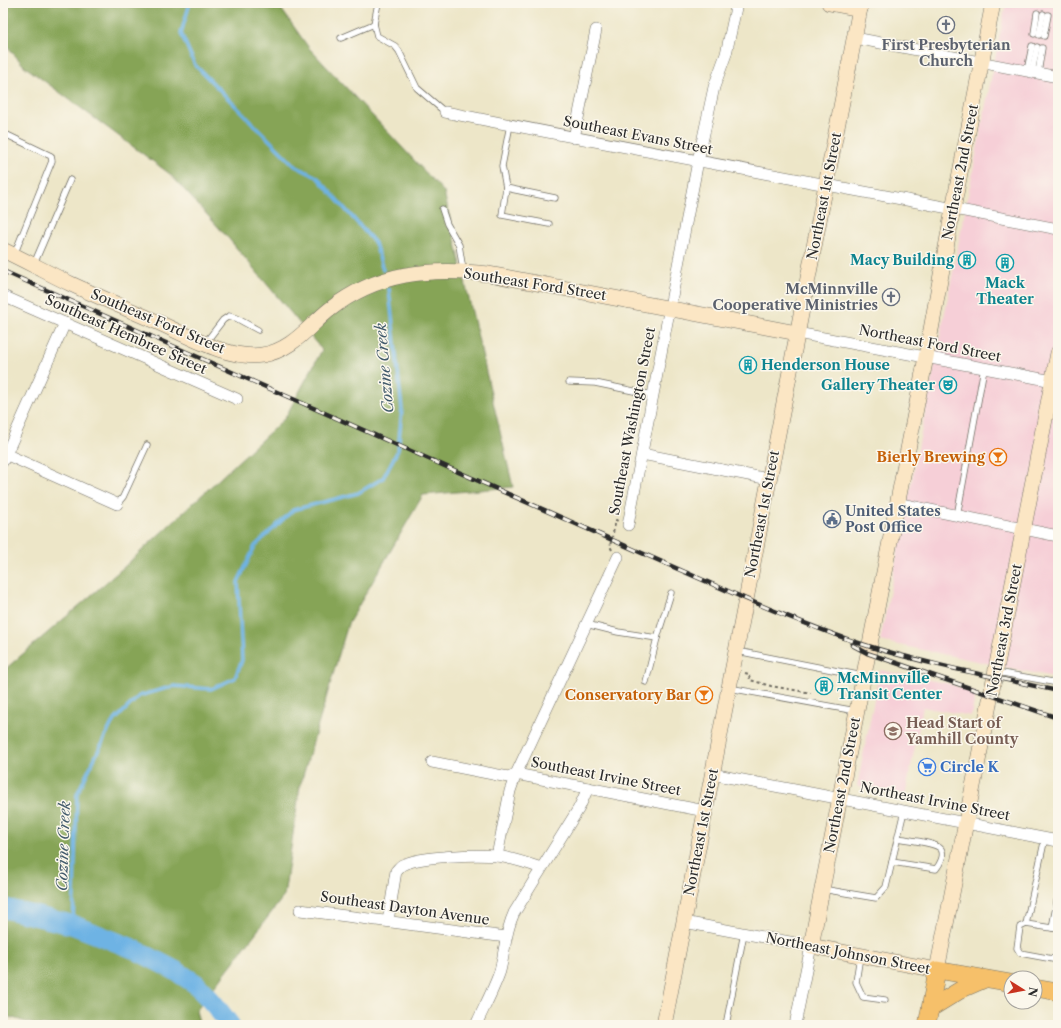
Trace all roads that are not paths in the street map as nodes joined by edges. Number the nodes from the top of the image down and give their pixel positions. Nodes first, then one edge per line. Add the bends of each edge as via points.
1 (378, 3) edge
2 (737, 3) edge
3 (829, 3) edge
4 (993, 3) edge
5 (861, 6) edge
6 (1043, 14) dead end
7 (374, 24) junction
8 (596, 30) dead end
9 (1039, 35) dead end
10 (341, 38) dead end
11 (855, 38) junction
12 (982, 62) junction
13 (1032, 72) junction
14 (1058, 77) edge
15 (445, 112) joint
16 (510, 125) junction
17 (3, 132) edge
18 (574, 138) junction
19 (698, 161) junction
20 (70, 180) dead end
21 (827, 184) junction
22 (506, 188) junction
23 (555, 198) dead end
24 (442, 209) dead end
25 (953, 209) junction
26 (549, 224) dead end
27 (1058, 229) edge
28 (9, 253) edge
29 (34, 265) junction
30 (463, 271) junction
31 (3, 296) edge
32 (670, 308) junction
33 (65, 323) junction
34 (258, 330) dead end
35 (797, 333) junction
36 (206, 343) junction
37 (1058, 353) edge
38 (926, 357) junction
39 (984, 368) junction
40 (1055, 381) edge
41 (569, 382) dead end
42 (653, 395) junction
43 (238, 399) dead end
44 (147, 445) dead end
45 (642, 454) junction
46 (4, 456) edge
47 (769, 479) junction
48 (896, 503) junction
49 (117, 504) joint
50 (957, 516) junction
51 (628, 525) road end
52 (1024, 530) junction
53 (1058, 536) edge
54 (618, 557) road end
55 (671, 593) dead end
56 (586, 624) junction
57 (657, 638) junction
58 (736, 650) junction
59 (996, 672) junction
60 (863, 676) junction
61 (646, 682) dead end
62 (1058, 683) edge
63 (729, 688) junction
64 (856, 711) junction
65 (432, 762) dead end
66 (516, 774) junction
67 (712, 774) junction
68 (588, 788) junction
69 (839, 798) junction
70 (705, 811) junction
71 (904, 811) junction
72 (966, 822) junction
73 (898, 838) junction
74 (1045, 838) junction
75 (1058, 840) edge
76 (497, 856) junction
77 (892, 862) junction
78 (541, 868) junction
79 (822, 889) junction
80 (1058, 896) edge
81 (300, 910) dead end
82 (388, 921) junction
83 (684, 922) junction
84 (1026, 924) junction
85 (1055, 929) edge
86 (744, 933) junction
87 (506, 937) junction
88 (811, 946) junction
89 (860, 955) junction
90 (1058, 960) edge
91 (937, 970) junction
92 (985, 979) junction
93 (1003, 982) edge
94 (1043, 989) edge
95 (1058, 992) edge
96 (885, 1000) dead end
97 (931, 1008) junction
98 (476, 1025) edge
99 (664, 1025) edge
100 (726, 1025) edge
101 (795, 1025) edge
102 (927, 1025) edge

1 - 7 lane
2 - 19 street, Southeast Washington Street via 726,54 714,87
3 - 5 street
4 - 12 street, Northeast 2nd Street
5 - 11 street, Northeast 1st Street
6 - 9 lane
7 - 10 lane
7 - 15 lane via 377,36 400,51 417,88
8 - 18 street
11 - 12 street
11 - 21 street, Northeast 1st Street
12 - 13 street
12 - 25 street, Northeast 2nd Street
13 - 13 lane via 1037,47
13 - 14 street
15 - 16 street, Southeast Evans Street
16 - 18 street, Southeast Evans Street
16 - 22 lane via 502,166
17 - 28 lane via 52,156 52,161
18 - 19 street, Southeast Evans Street
19 - 21 street, Southeast Evans Street
19 - 32 street, Southeast Washington Street
20 - 29 lane
21 - 25 street, Southeast Evans Street
21 - 35 street, Northeast 1st Street
22 - 23 lane
22 - 26 lane via 502,214
24 - 30 lane via 446,224 459,245
25 - 27 street, Southeast Evans Street
25 - 38 street, Northeast 2nd Street
28 - 29 street, Southeast Ford Street
29 - 36 street, Southeast Ford Street
30 - 32 street, Southeast Ford Street
30 - 36 street, Southeast Ford Street via 436,270 411,273 375,283 329,310 292,343 263,355 233,353
31 - 33 street, Southeast Hembree Street
32 - 35 street, Southeast Ford Street
32 - 42 street, Southeast Washington Street
33 - 43 street, Southeast Hembree Street
33 - 46 street
34 - 36 lane via 229,316
35 - 38 street, Northeast Ford Street
35 - 47 street, Northeast 1st Street
37 - 40 street, Northeast 3rd Street
38 - 39 street, Northeast Ford Street
38 - 48 street, Northeast 2nd Street
39 - 40 street, Northeast Ford Street
39 - 50 lane
40 - 52 street, Northeast 3rd Street
41 - 42 lane via 595,383
42 - 45 street, Southeast Washington Street
44 - 49 lane via 123,497
45 - 47 street
45 - 51 street, Southeast Washington Street
46 - 49 street
47 - 58 street, Northeast 1st Street
48 - 50 street
48 - 60 street, Northeast 2nd Street
50 - 52 street
52 - 53 street
52 - 59 street, Northeast 3rd Street
54 - 56 street
55 - 57 lane
56 - 57 lane
56 - 66 street
57 - 61 lane
58 - 60 lane
58 - 63 street, Northeast 1st Street
59 - 62 lane
59 - 72 street, Northeast 3rd Street
60 - 64 street, Northeast 2nd Street
63 - 64 lane
63 - 67 street, Northeast 1st Street
64 - 69 street, Northeast 2nd Street
65 - 66 street, Southeast Irvine Street via 508,777
66 - 68 street, Southeast Irvine Street
66 - 76 street via 510,791
67 - 69 street, Northeast Irvine Street
67 - 70 street, Northeast 1st Street
68 - 70 street, Southeast Irvine Street
68 - 78 street via 579,808
69 - 71 street, Northeast Irvine Street
69 - 79 street, Northeast 2nd Street
70 - 83 street, Northeast 1st Street
71 - 72 street, Northeast Irvine Street
71 - 73 lane
72 - 74 street, Northeast Irvine Street
72 - 91 street, Northeast 3rd Street
73 - 77 lane
73 - 77 lane via 940,847 940,864 936,869
74 - 75 street, Northeast Irvine Street
74 - 84 lane
76 - 78 street
76 - 82 street via 452,856 415,861 400,866 396,871
77 - 79 lane via 886,887 876,898
78 - 87 street via 514,914
79 - 88 street, Northeast 2nd Street
80 - 85 lane
81 - 82 street, Southeast Dayton Avenue
82 - 87 street, Southeast Dayton Avenue
83 - 86 street, Northeast Johnson Street
83 - 99 street, Northeast 1st Street
84 - 85 lane
84 - 90 lane via 1020,927 1017,948 1020,953
86 - 88 street, Northeast Johnson Street
86 - 100 lane
87 - 98 street via 496,981
88 - 89 street, Northeast Johnson Street
88 - 101 street, Northeast 2nd Street
89 - 91 street, Northeast Johnson Street
89 - 96 lane via 856,982 863,997
91 - 92 main road, Northeast Johnson Street
91 - 97 main road, Northeast 3rd Street
92 - 93 main road, Northeast Johnson Street
92 - 97 main road via 962,989
94 - 95 main road
97 - 102 main road, Northeast 3rd Street

